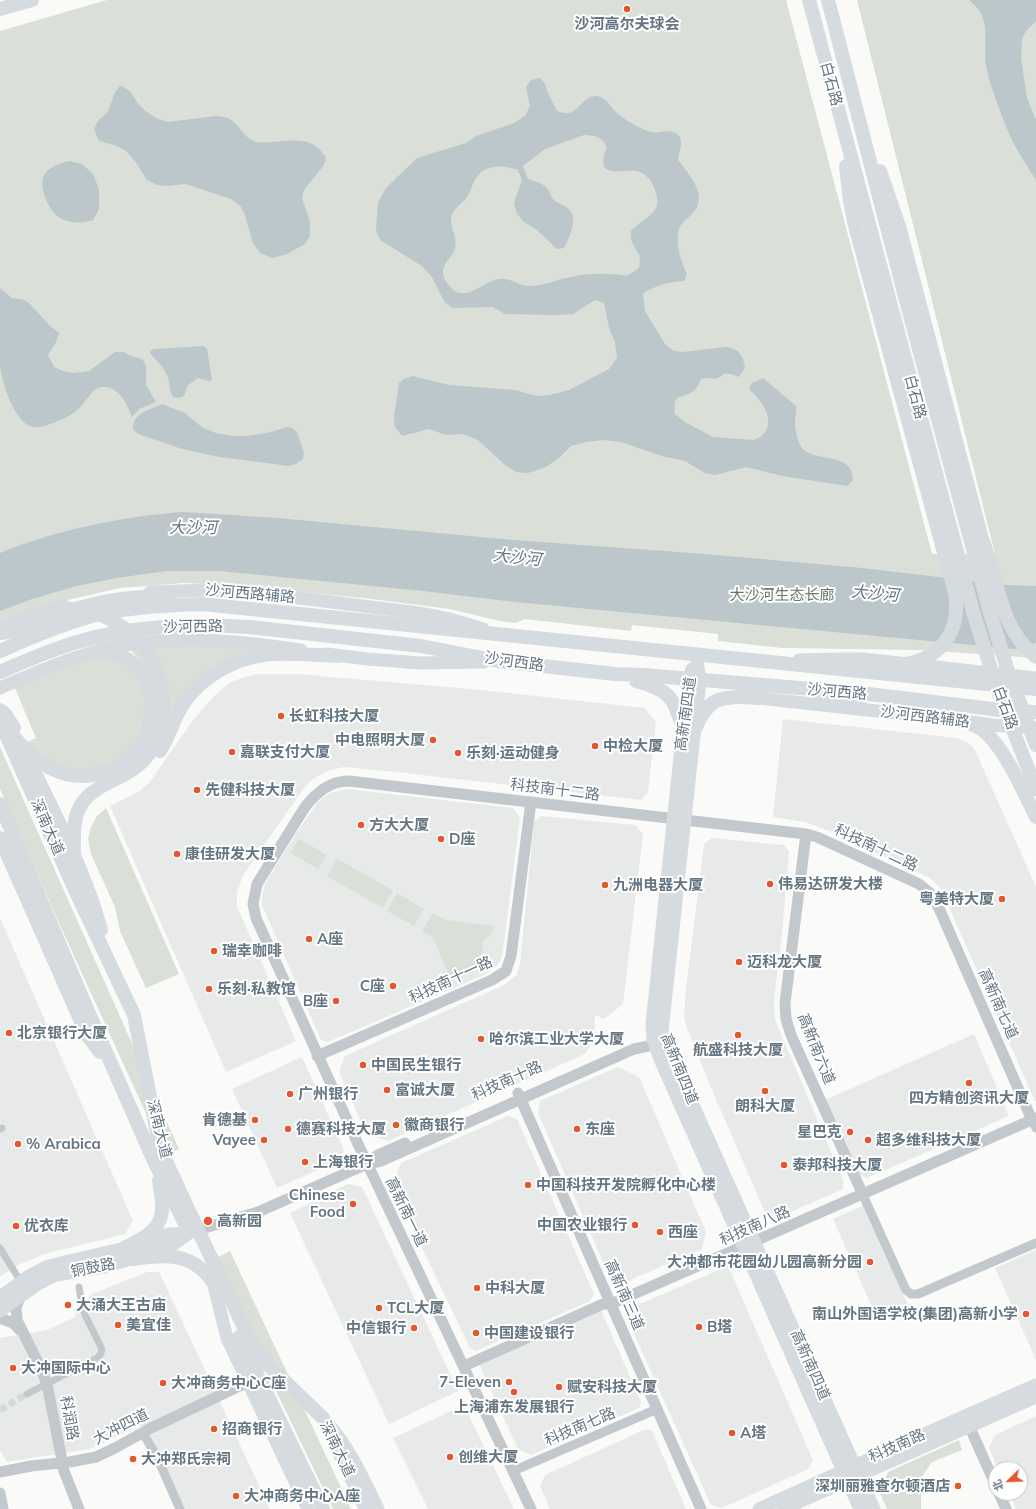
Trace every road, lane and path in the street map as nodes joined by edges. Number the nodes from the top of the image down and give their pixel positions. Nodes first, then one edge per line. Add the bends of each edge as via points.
1 (32, 0) edge
2 (810, 0) edge
3 (828, 0) edge
4 (0, 9) edge
5 (856, 109) junction
6 (839, 114) junction
7 (990, 561) junction
8 (946, 562) junction
9 (202, 604) junction
10 (56, 608) junction
11 (0, 628) edge
12 (0, 633) edge
13 (502, 634) junction
14 (101, 650) junction
15 (0, 651) edge
16 (696, 655) junction
17 (337, 656) junction
18 (1036, 657) edge
19 (498, 661) junction
20 (767, 662) junction
21 (906, 664) junction
22 (0, 672) edge
23 (615, 674) junction
24 (1036, 678) edge
25 (694, 679) junction
26 (723, 682) junction
27 (0, 688) edge
28 (802, 688) junction
29 (1036, 688) edge
30 (758, 698) junction
31 (0, 710) edge
32 (863, 710) junction
33 (1036, 712) edge
34 (0, 717) edge
35 (959, 720) junction
36 (0, 722) edge
37 (1036, 728) edge
38 (688, 732) junction
39 (1036, 745) edge
40 (1036, 762) edge
41 (1030, 790) edge
42 (531, 802) junction
43 (0, 804) edge
44 (1036, 817) edge
45 (678, 819) junction
46 (74, 832) junction
47 (806, 834) junction
48 (0, 838) edge
49 (74, 855) junction
50 (2, 867) edge
51 (24, 892) junction
52 (930, 894) joint
53 (259, 925) joint
54 (46, 942) junction
55 (111, 966) junction
56 (84, 1002) junction
57 (659, 1041) junction
58 (318, 1056) junction
59 (115, 1072) junction
60 (520, 1096) junction
61 (1035, 1122) edge
62 (154, 1159) junction
63 (367, 1164) junction
64 (863, 1195) junction
65 (193, 1231) junction
66 (1036, 1242) edge
67 (749, 1244) junction
68 (0, 1248) edge
69 (128, 1253) junction
70 (213, 1282) junction
71 (79, 1287) dead end
72 (22, 1288) junction
73 (0, 1297) edge
74 (611, 1304) junction
75 (0, 1311) edge
76 (0, 1318) edge
77 (24, 1334) junction
78 (464, 1366) junction
79 (248, 1382) junction
80 (47, 1384) junction
81 (1036, 1385) edge
82 (27, 1394) tunnel mouth
83 (1036, 1397) edge
84 (657, 1408) junction
85 (324, 1418) junction
86 (967, 1421) junction
87 (143, 1433) junction
88 (62, 1463) junction
89 (988, 1468) edge
90 (513, 1471) junction
91 (0, 1472) edge
92 (851, 1473) junction
93 (0, 1493) edge
94 (3, 1509) edge
95 (79, 1509) edge
96 (180, 1509) edge
97 (308, 1509) edge
98 (323, 1509) edge
99 (366, 1509) edge
100 (378, 1509) edge
101 (531, 1509) edge
102 (702, 1509) edge
103 (759, 1509) edge
104 (783, 1509) edge
105 (860, 1509) edge
106 (874, 1509) edge

1 - 4 main road
2 - 6 main road, 白石路
3 - 5 main road, 白石路
5 - 7 main road via 899,226
5 - 39 main road, 白石路 via 998,639
6 - 8 main road via 855,226
6 - 41 main road, 白石路 via 986,654
7 - 8 main road via 972,570 954,567
7 - 18 main road via 1011,628 1020,643
8 - 21 main road via 955,593 957,615 954,625 947,640 934,652
9 - 12 main road via 161,597 108,601 61,613 16,631
9 - 13 main road, 沙河西路
9 - 15 main road, 沙河西路 via 151,607 93,616
10 - 11 main road, 沙河西路辅路
10 - 13 main road, 沙河西路辅路 via 127,594 157,591 246,592 435,615
10 - 46 main road via 83,609 105,616 137,639 160,680 163,709 155,743 143,761 130,773 87,796 78,810
13 - 16 main road, 沙河西路
14 - 17 main road via 157,642 207,640 263,643
14 - 27 main road via 52,665
14 - 34 main road via 119,655 135,666 146,683 151,705 148,728 142,742 134,754 118,766 91,776 69,776 47,766 25,749
16 - 20 main road, 沙河西路
16 - 25 main road, 高新南四道
17 - 19 main road via 420,663
17 - 46 main road via 263,655 229,666 208,679 186,701 151,765 136,779 88,806
19 - 22 main road, 沙河西路 via 421,646 249,627 198,625 148,628 97,636 35,656
19 - 23 main road, 沙河西路
20 - 21 main road via 847,659
20 - 29 main road, 沙河西路
21 - 24 main road
23 - 25 main road, 沙河西路
23 - 38 main road via 658,687 665,692
25 - 26 main road, 沙河西路
25 - 38 main road, 高新南四道
26 - 28 main road, 沙河西路
26 - 30 main road, 沙河西路辅路 via 739,693
28 - 32 main road
28 - 33 main road, 沙河西路
30 - 32 main road, 沙河西路辅路
30 - 38 main road via 722,698 712,703
31 - 49 main road via 10,721
32 - 35 main road, 沙河西路辅路
35 - 37 main road, 沙河西路辅路
35 - 41 main road via 976,726 991,738
36 - 55 main road, 深南大道
38 - 45 main road, 高新南四道
40 - 41 main road via 1022,769 1020,773 1020,784
41 - 44 main road
42 - 45 street, 科技南十二路
42 - 53 street, 科技南十二路 via 350,781 336,782 311,800 261,876 253,904
42 - 58 street, 科技南十一路 via 512,956 506,971 492,980
43 - 56 main road, 深南大道
45 - 47 street, 科技南十二路
45 - 57 main road, 高新南四道
46 - 49 main road
47 - 52 street, 科技南十二路 via 919,884
47 - 64 street, 高新南六道 via 785,1003 786,1019
48 - 51 main road
49 - 55 main road via 95,908
50 - 51 main road
51 - 54 main road
52 - 61 street, 高新南七道 via 938,906
53 - 58 street, 高新南一道
54 - 56 main road
54 - 59 main road via 87,1035
55 - 65 main road, 深南大道 via 134,1015 160,1148
56 - 59 main road, 深南大道
57 - 60 street, 科技南十路 via 632,1042
57 - 67 main road, 高新南四道
58 - 63 street, 高新南一道
59 - 62 main road, 深南大道
60 - 63 street, 科技南十路 via 381,1161
60 - 74 street, 高新南三道
61 - 64 street, 科技南八路
62 - 65 main road, 深南大道
62 - 69 main road via 162,1214 149,1235
63 - 65 street, 科技南十路 via 258,1212
63 - 78 street, 高新南一道
64 - 66 street via 906,1290 912,1294 918,1294
64 - 67 street, 科技南八路
65 - 69 main road, 铜鼓路 via 169,1234
65 - 70 main road, 深南大道
65 - 85 main road, 深南大道 via 250,1340 269,1366
67 - 74 street, 科技南八路
67 - 92 main road, 高新南四道
68 - 72 street
69 - 70 main road via 180,1258 202,1269
69 - 72 main road, 铜鼓路 via 48,1266 37,1272
70 - 79 main road via 227,1338
70 - 98 main road, 深南大道
71 - 80 street via 82,1306 102,1350 100,1355 89,1363
72 - 73 main road, 铜鼓路
72 - 75 main road, 铜鼓路
72 - 77 street, 科润路 via 16,1310 17,1320
74 - 78 street, 科技南八路 via 603,1304
74 - 84 street, 高新南三道
76 - 77 street via 12,1323
77 - 80 street, 科润路
78 - 90 street, 高新南一道
79 - 87 street, 大冲四道
79 - 97 main road
80 - 82 street
80 - 88 street, 科润路
81 - 86 main road, 科技南路
83 - 86 main road, 科技南路
84 - 90 street, 科技南七路
84 - 102 street, 高新南三道
85 - 99 main road, 深南大道
85 - 100 main road via 354,1461
86 - 89 street
86 - 92 main road, 科技南路
87 - 88 street, 大冲四道 via 96,1457
87 - 96 street via 157,1456
88 - 91 street, 大冲四道
88 - 95 street, 科润路
90 - 101 street, 高新南一道
92 - 103 main road, 科技南路
92 - 104 main road, 科技南路
92 - 105 main road, 高新南四道
92 - 106 main road, 高新南四道
93 - 94 street

